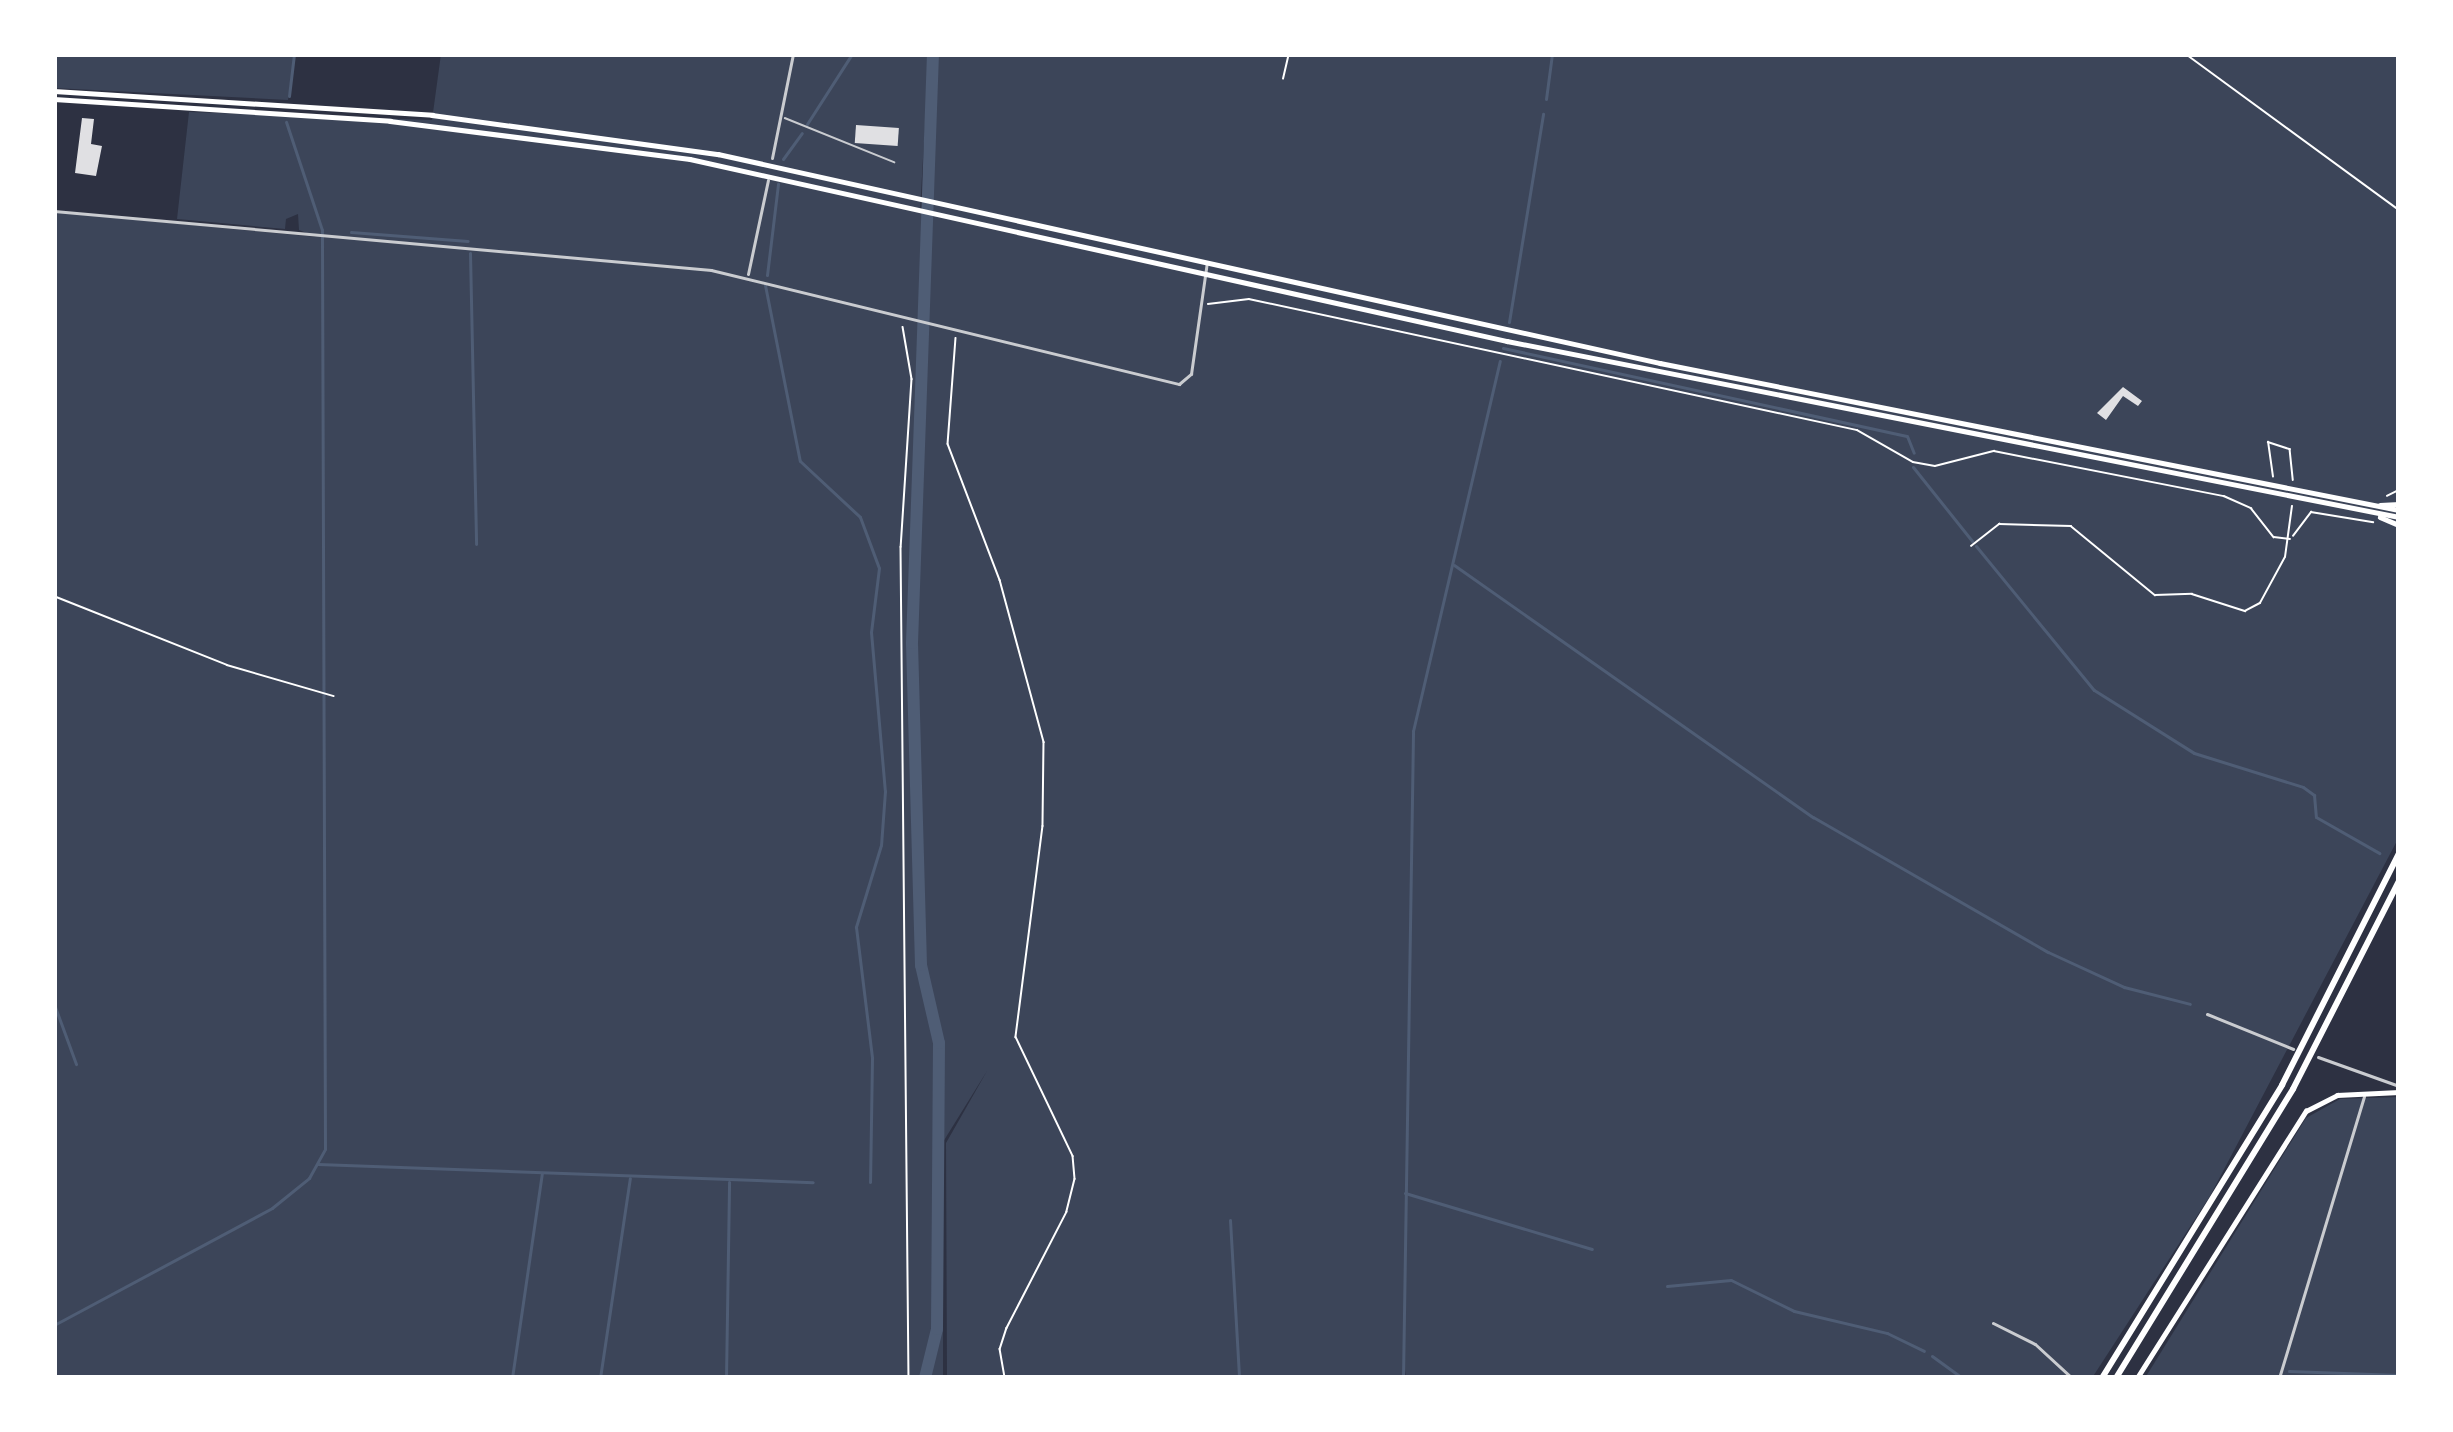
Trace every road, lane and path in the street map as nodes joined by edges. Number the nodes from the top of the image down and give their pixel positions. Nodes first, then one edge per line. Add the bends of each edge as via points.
1 (794, 54) edge
2 (1289, 54) edge
3 (2186, 54) edge
4 (1283, 79) dead end
5 (54, 95) edge
6 (781, 117) junction
7 (772, 158) dead end
8 (894, 162) dead end
9 (768, 180) dead end
10 (2399, 210) edge
11 (54, 212) edge
12 (1208, 260) junction
13 (1205, 273) junction
14 (748, 276) junction
15 (1199, 307) junction
16 (904, 314) junction
17 (959, 328) junction
18 (2293, 480) dead end
19 (2299, 484) dead end
20 (2399, 490) edge
21 (2380, 497) dead end
22 (2292, 506) dead end
23 (2399, 514) edge
24 (2388, 524) dead end
25 (2290, 539) junction
26 (1971, 546) dead end
27 (54, 596) edge
28 (332, 696) dead end
29 (2399, 853) edge
30 (2399, 880) edge
31 (2207, 1014) dead end
32 (2297, 1051) junction
33 (2313, 1056) junction
34 (2399, 1089) edge
35 (2364, 1096) junction
36 (1993, 1324) dead end
37 (909, 1378) edge
38 (1005, 1378) edge
39 (2072, 1378) edge
40 (2102, 1378) edge
41 (2116, 1378) edge
42 (2137, 1378) edge
43 (2279, 1378) edge

1 - 6 street
2 - 4 path
3 - 10 path
5 - 12 main road via 508,123 909,193
5 - 13 main road via 511,134 909,204
6 - 7 street
6 - 8 lane
9 - 14 street
11 - 14 street
12 - 13 street
12 - 23 main road via 1510,331
13 - 15 street
13 - 23 main road via 1508,341
14 - 16 street
15 - 17 street via 1187,384
15 - 25 path via 1249,299 1833,424 1913,463 1994,452 2224,496 2251,508 2274,537
16 - 17 street
16 - 37 path via 912,380 901,622
17 - 38 path via 948,444 1018,635 1026,696 1044,742 1043,826 1016,1037 1072,1156 1075,1179 1067,1212 1006,1328
18 - 19 path via 2290,449 2268,442 2267,470
20 - 21 path
22 - 25 path
24 - 25 path via 2311,512
25 - 26 path via 2260,603 2246,611 2192,594 2155,595 2071,526 1999,524
27 - 28 path
29 - 32 highway
30 - 33 highway
31 - 32 street
32 - 40 highway
33 - 34 street
33 - 41 highway
34 - 35 main road
35 - 42 main road via 2329,1096 2300,1118
35 - 43 street
36 - 39 street via 2035,1344

